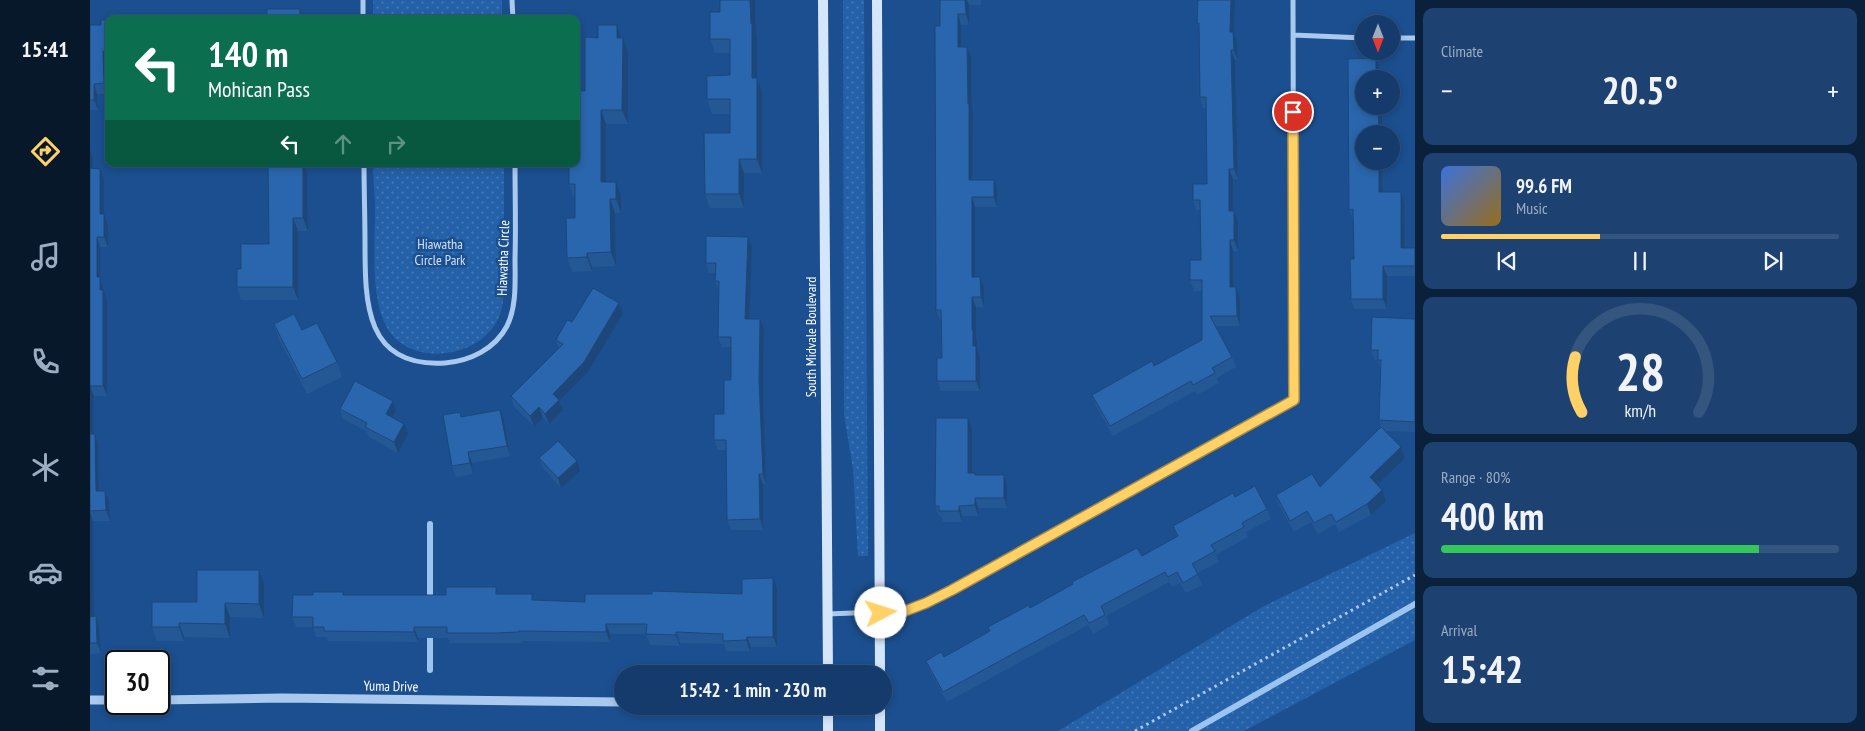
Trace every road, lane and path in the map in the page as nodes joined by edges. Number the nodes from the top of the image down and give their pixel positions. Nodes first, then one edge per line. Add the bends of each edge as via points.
1 (363, 0) edge
2 (512, 0) edge
3 (822, 0) edge
4 (877, 0) edge
5 (1293, 0) edge
6 (363, 15) edge
7 (513, 15) edge
8 (1293, 35) junction
9 (1355, 38) edge
10 (1400, 38) edge
11 (1415, 38) edge
12 (364, 167) edge
13 (515, 167) edge
14 (1415, 575) edge
15 (881, 613) junction
16 (827, 614) junction
17 (828, 665) edge
18 (880, 665) edge
19 (90, 700) edge
20 (105, 700) edge
21 (170, 700) edge
22 (614, 702) edge
23 (828, 715) edge
24 (880, 715) edge
25 (828, 731) edge
26 (880, 731) edge
27 (1135, 731) edge

1 - 6 street
2 - 7 street
3 - 16 main road, South Midvale Boulevard
4 - 15 main road
5 - 8 street
8 - 9 street
8 - 15 street via 1294,400 952,590 905,611
10 - 11 street
12 - 13 street, Hiawatha Circle via 365,278 370,316 380,337 394,352 407,359 438,363 472,358 486,350 507,326 515,288
14 - 27 path
15 - 16 street
15 - 18 main road
16 - 17 main road, South Midvale Boulevard
19 - 20 street
21 - 22 street, Yuma Drive
23 - 25 main road
24 - 26 main road

